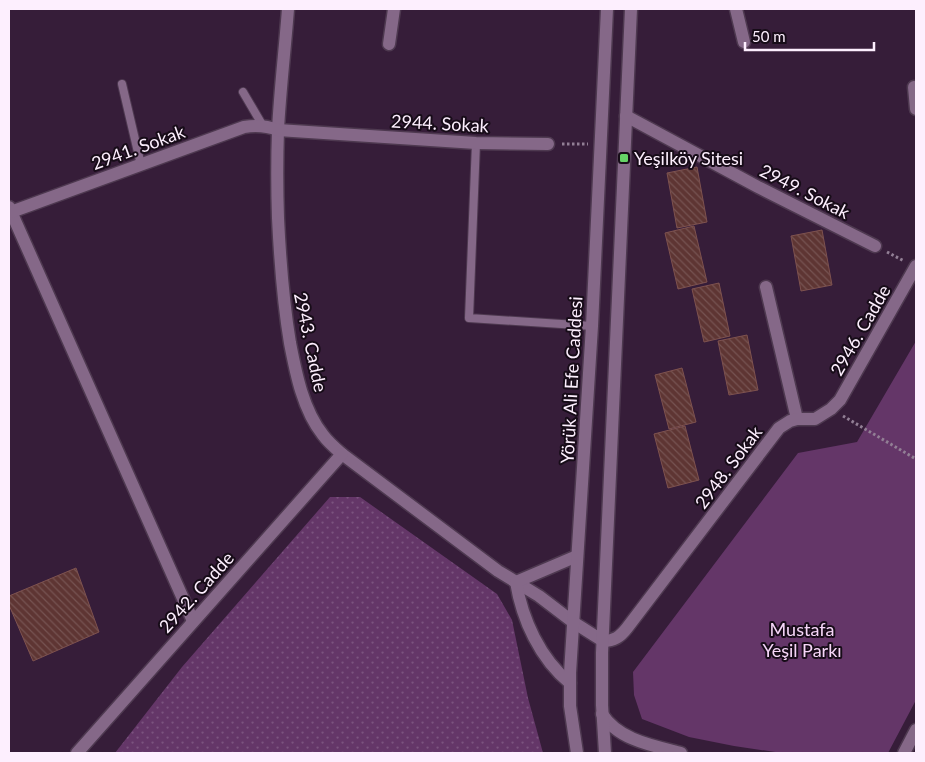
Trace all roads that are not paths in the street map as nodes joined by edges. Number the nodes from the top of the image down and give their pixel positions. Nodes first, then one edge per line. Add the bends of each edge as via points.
1 (288, 9) edge
2 (394, 9) edge
3 (608, 9) edge
4 (631, 9) edge
5 (736, 9) edge
6 (744, 42) dead end
7 (389, 44) dead end
8 (122, 84) dead end
9 (914, 87) dead end
10 (243, 92) dead end
11 (916, 109) edge
12 (626, 116) junction
13 (262, 126) junction
14 (278, 130) junction
15 (476, 142) junction
16 (548, 144) road end
17 (141, 165) junction
18 (10, 210) edge
19 (875, 246) road end
20 (916, 267) edge
21 (766, 287) dead end
22 (592, 326) junction
23 (831, 409) joint
24 (797, 419) junction
25 (342, 454) junction
26 (577, 556) junction
27 (516, 582) junction
28 (193, 621) junction
29 (573, 622) junction
30 (603, 641) junction
31 (570, 683) junction
32 (602, 714) junction
33 (916, 730) edge
34 (574, 736) junction
35 (77, 753) edge
36 (576, 753) edge
37 (583, 753) edge
38 (605, 753) edge
39 (681, 753) edge
40 (904, 753) edge

1 - 14 street, 2943. Cadde
2 - 7 street
3 - 22 street, Yörük Ali Efe Caddesi
4 - 12 street
5 - 6 street
8 - 17 lane
9 - 11 street
10 - 13 lane
12 - 19 street, 2949. Sokak
12 - 30 street
13 - 14 street, 2941. Sokak
13 - 17 street, 2941. Sokak via 244,127
14 - 15 street, 2944. Sokak
14 - 25 street, 2943. Cadde via 282,286 294,367 300,389 322,435
15 - 16 street, 2944. Sokak
15 - 22 lane via 469,318
17 - 18 street, 2941. Sokak
18 - 28 street
20 - 23 street, 2946. Cadde via 843,395
21 - 24 street
22 - 26 street, Yörük Ali Efe Caddesi
23 - 24 street, 2948. Sokak via 815,419
24 - 30 street, 2948. Sokak via 779,428 624,632 617,638
25 - 27 street, 2943. Cadde
25 - 28 street, 2942. Cadde
26 - 27 street
26 - 29 street, Yörük Ali Efe Caddesi
27 - 29 street, 2943. Cadde
27 - 31 street via 521,608 536,640 549,662
28 - 35 street, 2942. Cadde
29 - 30 street, 2943. Cadde
29 - 31 street, Yörük Ali Efe Caddesi
30 - 32 street
31 - 34 street, Yörük Ali Efe Caddesi
32 - 38 street
32 - 39 street via 614,728 627,735
33 - 40 street
34 - 36 street, Yörük Ali Efe Caddesi
34 - 37 street

